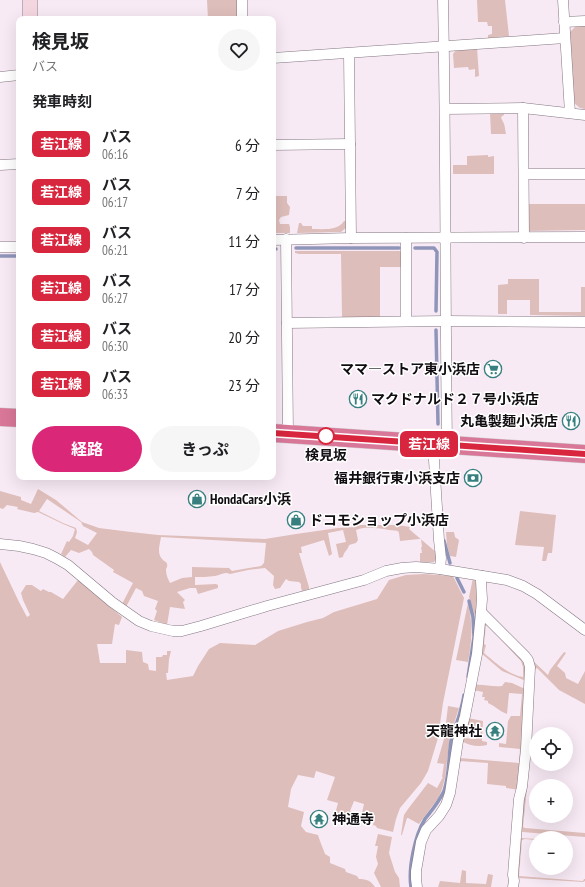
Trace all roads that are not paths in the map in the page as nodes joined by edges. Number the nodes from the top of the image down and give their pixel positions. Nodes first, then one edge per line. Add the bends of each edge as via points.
1 (30, 0) edge
2 (242, 0) edge
3 (443, 0) edge
4 (563, 0) edge
5 (30, 16) edge
6 (242, 16) edge
7 (585, 21) edge
8 (564, 22) junction
9 (566, 38) junction
10 (444, 47) junction
11 (349, 54) junction
12 (276, 58) edge
13 (16, 76) edge
14 (0, 77) edge
15 (523, 108) junction
16 (445, 109) junction
17 (570, 113) junction
18 (585, 115) edge
19 (350, 144) junction
20 (276, 145) edge
21 (16, 164) edge
22 (0, 165) edge
23 (524, 174) junction
24 (585, 174) edge
25 (585, 237) edge
26 (351, 238) junction
27 (406, 238) junction
28 (446, 238) junction
29 (524, 238) junction
30 (286, 239) junction
31 (276, 240) edge
32 (0, 247) edge
33 (16, 247) edge
34 (406, 321) junction
35 (446, 321) junction
36 (585, 322) edge
37 (287, 323) junction
38 (0, 417) edge
39 (16, 418) edge
40 (280, 433) edge
41 (440, 444) junction
42 (585, 454) edge
43 (0, 544) edge
44 (440, 569) junction
45 (482, 576) junction
46 (481, 612) junction
47 (585, 630) edge
48 (417, 887) edge
49 (513, 887) edge

1 - 5 street
2 - 6 street
3 - 10 street
4 - 8 street
7 - 8 street
8 - 9 street
9 - 10 street
9 - 17 street
10 - 11 street
10 - 16 street
11 - 12 street
11 - 19 street
13 - 14 street
15 - 16 street
15 - 17 street
15 - 23 street
16 - 28 street
17 - 18 street
19 - 20 street
19 - 26 street
21 - 22 street
23 - 24 street
23 - 29 street
25 - 29 street
26 - 27 street
26 - 30 street
27 - 28 street
27 - 34 street
28 - 29 street
28 - 35 street
30 - 31 street
30 - 37 street
32 - 33 street
34 - 35 street
34 - 37 street
35 - 36 street
35 - 41 street
37 - 40 street
38 - 39 highway
40 - 41 highway
41 - 42 highway
41 - 44 street via 433,450
43 - 44 street via 33,549 56,558 139,621 173,631 182,631 364,580 386,571 416,567
44 - 45 street
45 - 46 street
45 - 47 street via 507,580 523,586
46 - 48 street via 477,654 458,741 450,793 446,805 426,830 421,842 416,871
46 - 49 street via 525,656 530,667 526,749 519,799

